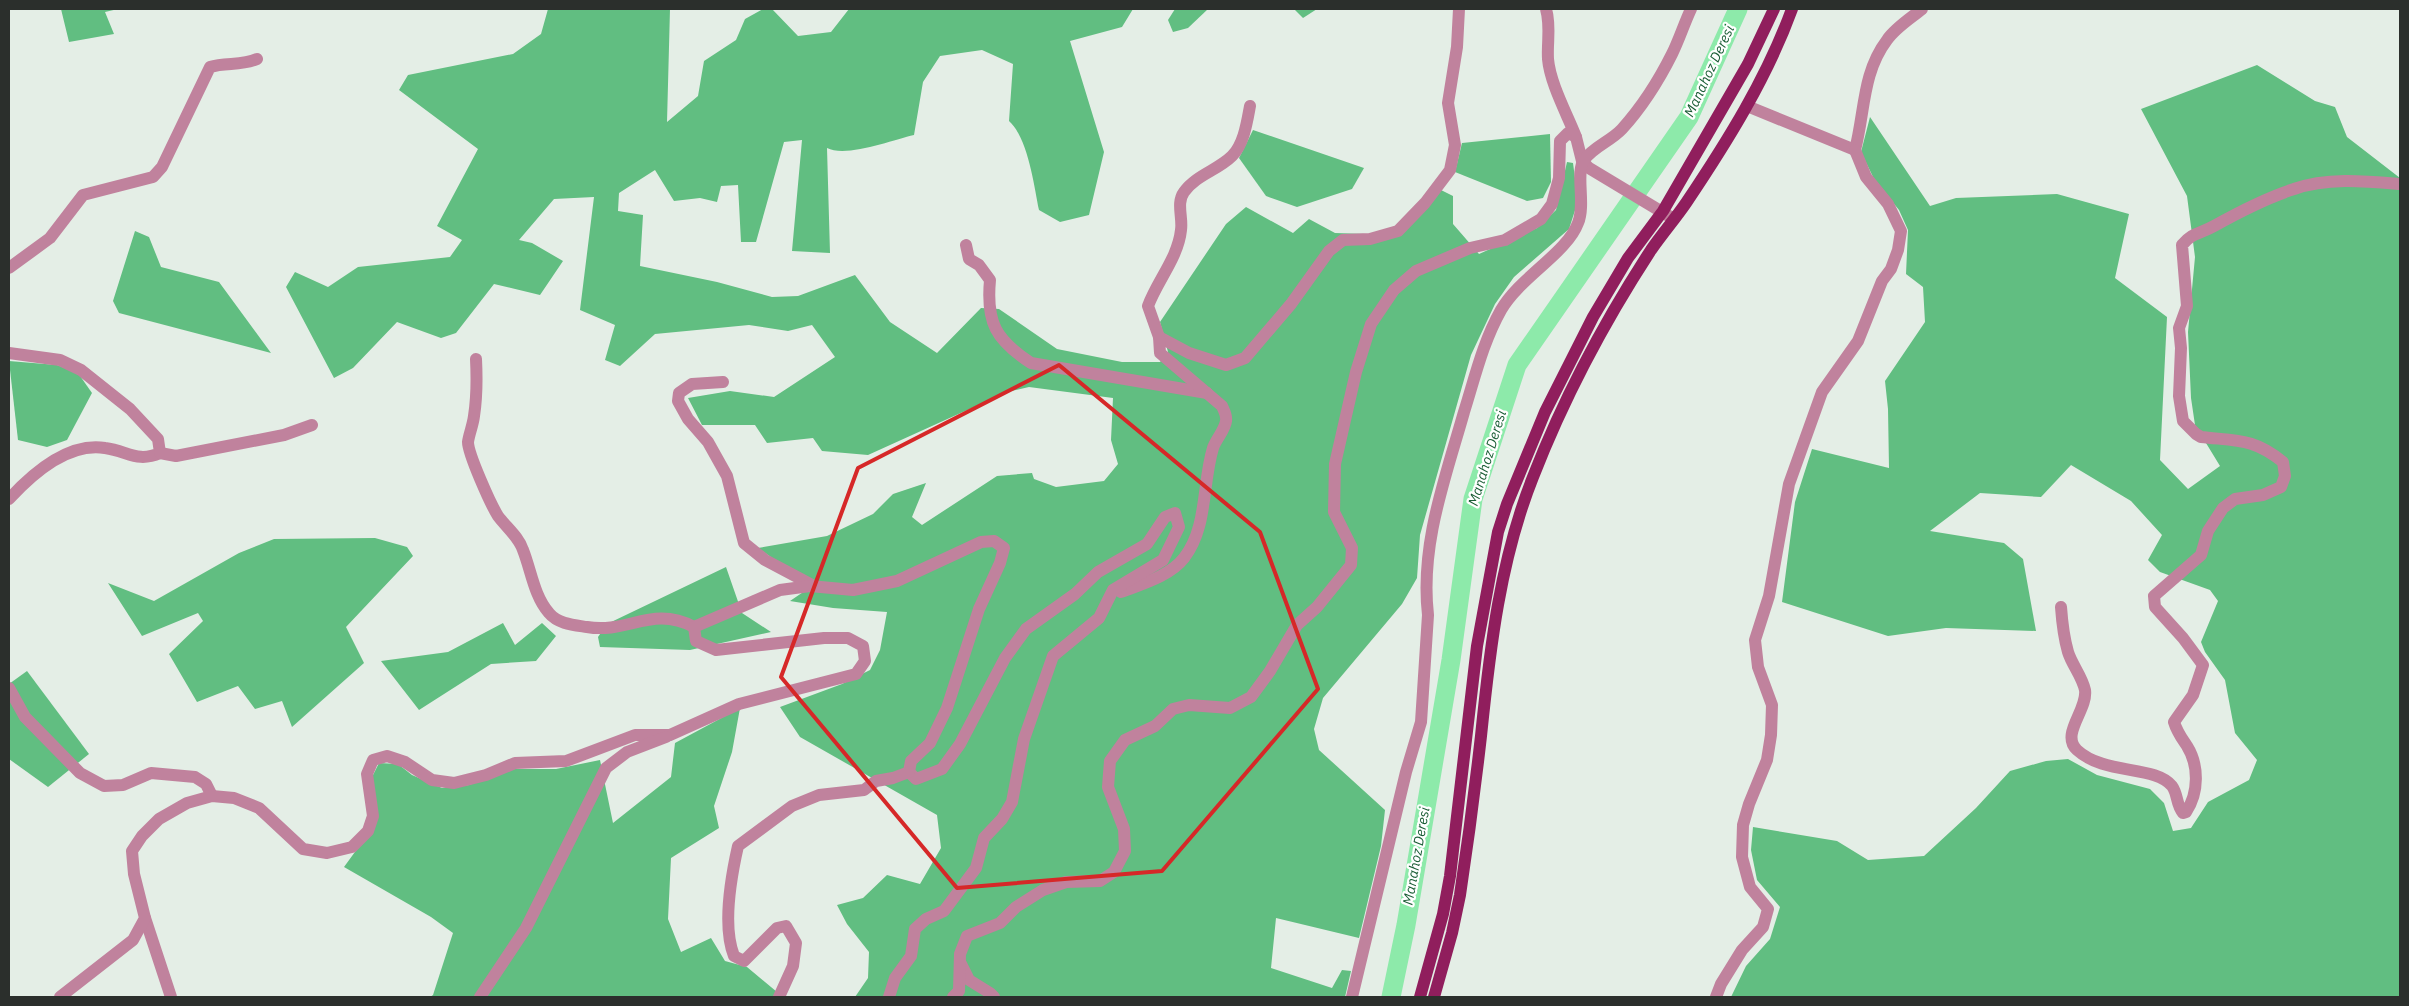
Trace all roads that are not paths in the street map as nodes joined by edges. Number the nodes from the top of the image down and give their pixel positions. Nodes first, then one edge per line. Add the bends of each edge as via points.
1 (1460, 9) edge
2 (1546, 9) edge
3 (1691, 9) edge
4 (1774, 9) edge
5 (1792, 9) edge
6 (1922, 9) edge
7 (257, 59) dead end
8 (1250, 106) dead end
9 (1747, 106) junction
10 (1576, 137) junction
11 (1855, 150) junction
12 (1586, 165) junction
13 (2400, 184) edge
14 (1658, 208) junction
15 (1674, 220) junction
16 (966, 244) dead end
17 (9, 268) edge
18 (1159, 336) junction
19 (9, 353) edge
20 (476, 359) dead end
21 (723, 382) dead end
22 (1207, 393) junction
23 (312, 424) dead end
24 (160, 453) junction
25 (9, 499) edge
26 (816, 587) junction
27 (1106, 605) junction
28 (2061, 607) dead end
29 (694, 627) junction
30 (9, 688) edge
31 (670, 735) junction
32 (909, 772) junction
33 (212, 796) junction
34 (145, 918) junction
35 (960, 961) junction
36 (60, 997) edge
37 (171, 997) edge
38 (480, 997) edge
39 (779, 997) edge
40 (889, 997) edge
41 (953, 997) edge
42 (994, 997) edge
43 (1352, 997) edge
44 (1420, 997) edge
45 (1434, 997) edge
46 (1716, 997) edge

1 - 18 street via 1448,103 1455,144 1450,170 1425,202 1398,231 1370,239 1343,240 1329,251 1291,304 1245,358 1226,365 1189,353
2 - 10 street via 1550,22 1548,60
3 - 12 street via 1673,53 1643,100 1621,130
4 - 14 main road via 1748,64
5 - 9 main road via 1776,50
6 - 11 street via 1887,38 1871,67
7 - 17 street via 210,67 162,167 153,177 83,195 50,238
8 - 18 street via 1244,132 1232,156 1191,184 1182,194 1181,230 1170,262 1148,306
9 - 11 street
9 - 15 main road
10 - 12 street
10 - 35 street via 1568,133 1560,141 1559,178 1552,204 1541,219 1505,240 1470,248 1416,271 1394,290 1371,324 1356,372 1335,464 1334,512 1352,548 1351,565 1317,607 1296,625 1251,697 1230,708 1189,705 1173,709 1155,726 1126,740 1110,761 1108,787 1124,829 1125,851 1114,872 1100,881 1066,882 1043,890 1016,907 1000,923 967,936
11 - 46 street via 1866,177 1897,220 1900,240 1891,269 1882,281 1858,341 1822,392 1789,484 1769,596 1755,640 1758,667 1772,705 1771,735 1767,760 1743,826 1742,857 1750,886 1768,909 1763,927 1742,950
12 - 14 street
12 - 43 street via 1580,174 1583,203 1578,223 1567,242 1518,286 1501,310 1481,353 1436,506 1428,544 1427,624 1420,722
13 - 28 street via 2366,181 2295,188 2190,235 2182,245 2187,306 2179,328 2179,396 2183,421 2201,437 2248,441 2269,451 2283,462 2284,476 2281,487 2263,495 2235,499 2223,508 2208,531 2201,555 2154,596 2155,608 2203,665 2193,695 2174,722 2196,768 2193,793 2186,812 2178,807 2171,785 2150,773 2096,763 2073,744 2072,733 2081,714 2085,691 2068,652
14 - 15 street
14 - 44 main road via 1593,317 1545,412 1498,532 1477,646 1450,876
15 - 45 main road via 1651,250 1597,342 1537,467 1518,517 1507,554 1490,647 1460,895
16 - 22 street via 969,259 978,264 990,280 988,297 992,322 1009,349 1031,363
18 - 22 street via 1160,354
19 - 24 street via 60,360 81,370 130,409 158,439
20 - 29 street via 478,391 468,442 470,455 498,515 523,548 547,612 566,623 604,629 645,619 666,618 681,620
21 - 26 street via 692,384 679,393 678,401 688,419 708,442 727,476 744,543 766,560
22 - 27 street via 1222,406 1226,422 1213,449 1194,544 1172,568 1119,593
23 - 24 street via 284,435 176,456
24 - 25 street via 147,459 104,447 78,449 43,467
26 - 29 street via 780,590
26 - 32 street via 853,590 897,581 981,542 994,541 1004,548 979,608 946,708 930,743 911,761
27 - 32 street via 1113,590 1163,560 1179,527 1175,513 1165,516 1147,544 1098,572 1075,594 1026,629 1005,658 960,744 942,769 916,779
27 - 40 street via 1099,618 1053,656 1024,739 1012,802 1002,819 984,838 976,868 944,911 926,919 915,929 911,956 894,978
29 - 31 street via 696,641 716,650 848,638 863,646 865,661 856,674 739,704
30 - 33 street via 25,717 80,773 104,786 123,785 151,773 196,777 206,784
31 - 33 street via 635,735 566,761 515,763 454,783 432,780 405,762 387,756 373,760 367,774 373,816 368,832 352,847 327,853 303,849 260,808 234,798
31 - 38 street via 627,752 606,768 526,928
32 - 39 street via 876,782 864,790 819,795 792,806 738,846 728,910 731,950 734,956 744,961 777,928 786,926 796,943 793,966
33 - 34 street via 187,803 159,818 132,851
34 - 36 street via 133,940
34 - 37 street
35 - 41 street via 959,990
35 - 42 street via 969,980

